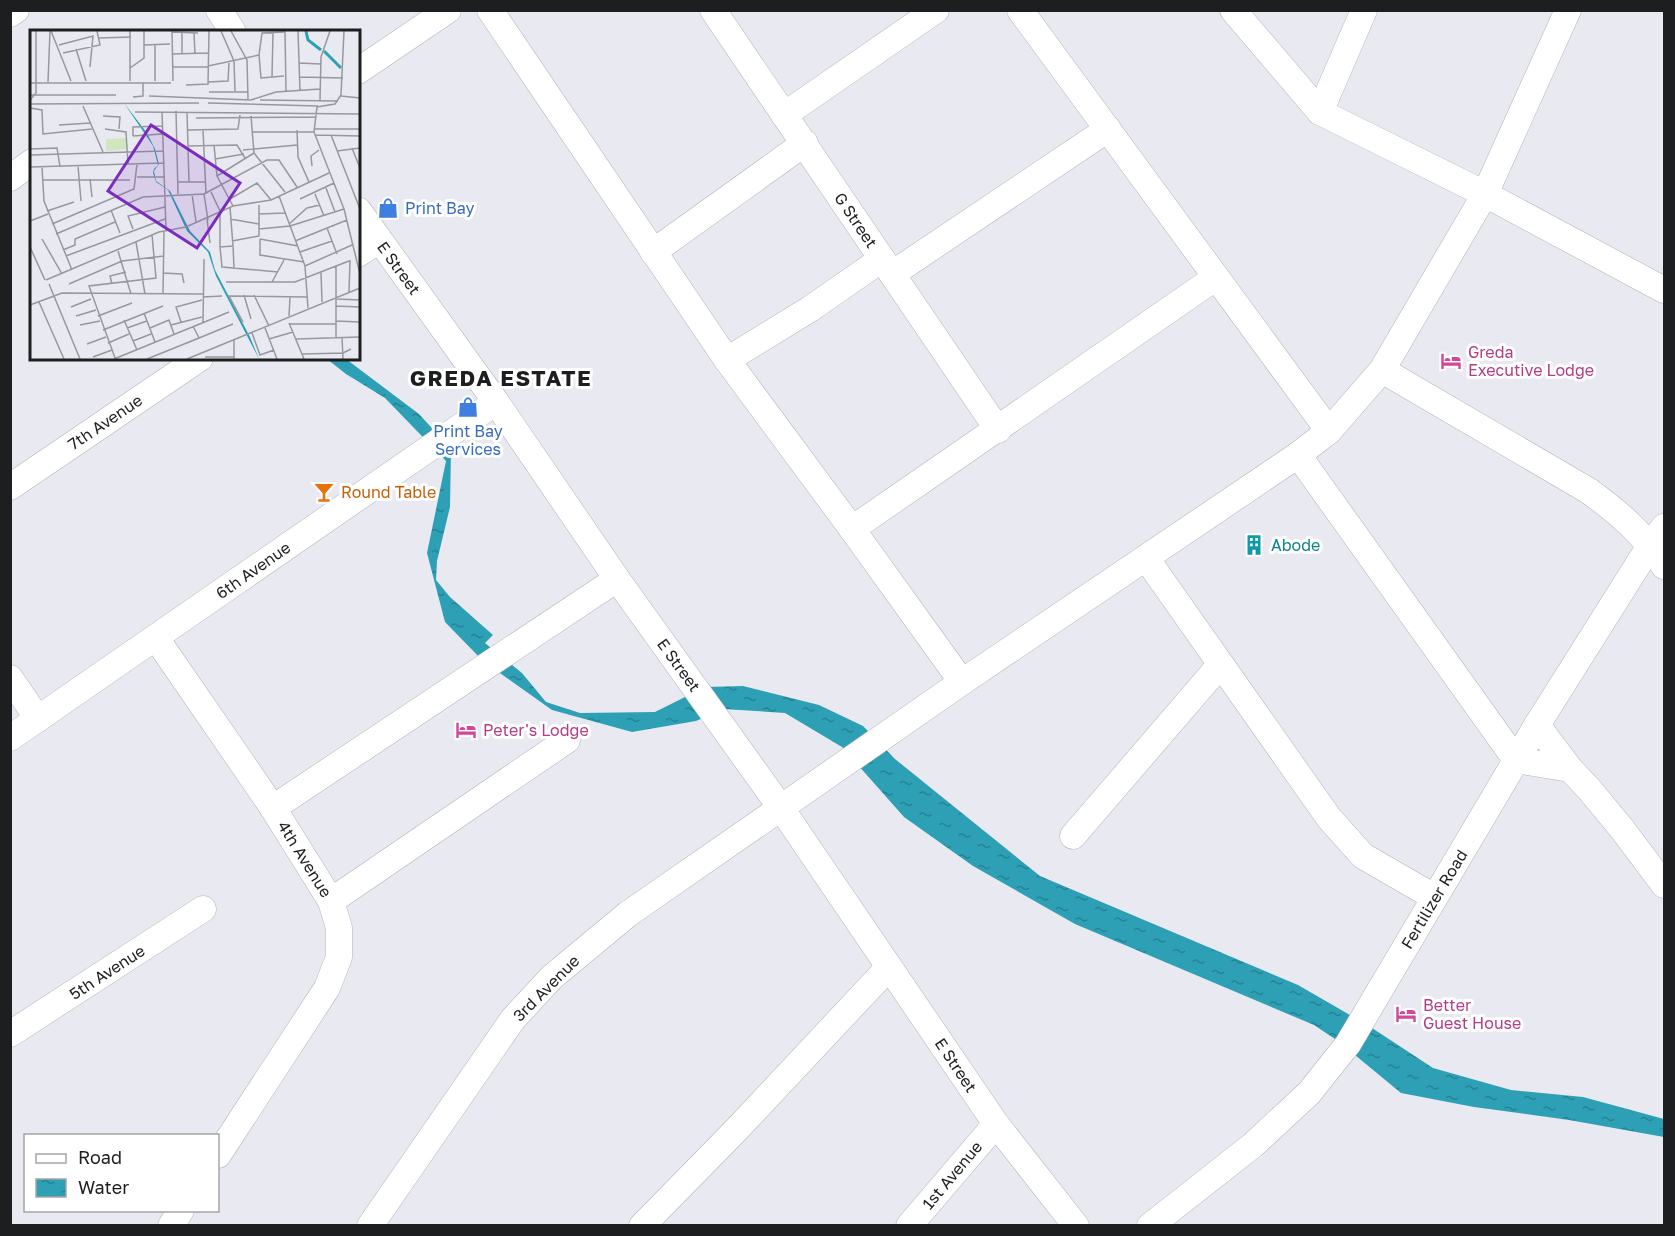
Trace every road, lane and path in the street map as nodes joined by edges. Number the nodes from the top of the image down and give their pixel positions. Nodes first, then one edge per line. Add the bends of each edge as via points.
1 (16, 10) edge
2 (448, 10) edge
3 (490, 10) edge
4 (713, 10) edge
5 (936, 10) edge
6 (1020, 10) edge
7 (1233, 10) edge
8 (1364, 10) edge
9 (1568, 10) edge
10 (10, 14) edge
11 (360, 70) edge
12 (1320, 112) junction
13 (784, 115) junction
14 (1108, 129) junction
15 (805, 143) junction
16 (1485, 194) junction
17 (360, 217) edge
18 (369, 247) edge
19 (653, 252) junction
20 (887, 267) junction
21 (1215, 278) junction
22 (1665, 290) edge
23 (197, 360) edge
24 (727, 360) junction
25 (1382, 370) junction
26 (496, 402) junction
27 (998, 430) junction
28 (1329, 431) junction
29 (1298, 455) junction
30 (10, 487) edge
31 (852, 529) junction
32 (1658, 536) edge
33 (1146, 558) junction
34 (1665, 566) edge
35 (617, 579) junction
36 (156, 638) junction
37 (1220, 665) junction
38 (10, 678) edge
39 (962, 682) junction
40 (38, 719) junction
41 (1537, 725) junction
42 (10, 738) edge
43 (567, 740) dead end
44 (1516, 760) junction
45 (1570, 769) junction
46 (273, 808) junction
47 (781, 808) junction
48 (1073, 836) dead end
49 (1665, 885) edge
50 (1434, 897) junction
51 (331, 901) junction
52 (203, 909) dead end
53 (889, 967) junction
54 (10, 1034) edge
55 (996, 1124) junction
56 (219, 1153) edge
57 (180, 1212) edge
58 (171, 1226) edge
59 (370, 1226) edge
60 (642, 1226) edge
61 (909, 1226) edge
62 (1076, 1226) edge
63 (1150, 1226) edge

1 - 10 street
2 - 11 street
3 - 19 street
4 - 13 street, G Street
5 - 13 street
6 - 14 street
7 - 12 street
8 - 12 street
9 - 16 street, 3rd Avenue
12 - 16 street
13 - 15 street, G Street
14 - 20 street
14 - 21 street
15 - 19 street
15 - 20 street, G Street
16 - 22 street
16 - 25 street, 3rd Avenue
17 - 18 street, E Street
18 - 26 street, E Street
19 - 24 street
20 - 24 street
20 - 27 street, G Street
21 - 27 street
21 - 28 street
23 - 30 street, 7th Avenue
24 - 31 street
25 - 28 street, 3rd Avenue
25 - 32 street
26 - 35 street, E Street
26 - 36 street, 6th Avenue
27 - 31 street
28 - 29 street, 3rd Avenue
29 - 33 street, 3rd Avenue
29 - 44 street
31 - 39 street
32 - 34 street
32 - 41 street, Fertilizer Road
33 - 37 street
33 - 39 street, 3rd Avenue
35 - 46 street
35 - 47 street, E Street
36 - 40 street, 6th Avenue
36 - 46 street, 4th Avenue
37 - 48 street
37 - 50 street via 1329,818 1364,856
38 - 40 street
39 - 47 street, 3rd Avenue
40 - 42 street, 6th Avenue
41 - 44 street, Fertilizer Road
41 - 45 street
43 - 51 street
44 - 45 street
44 - 50 street, Fertilizer Road
45 - 49 street
46 - 51 street, 4th Avenue
47 - 53 street, E Street
47 - 59 street, 3rd Avenue via 628,914 552,977 513,1019
50 - 63 street, Fertilizer Road via 1348,1044 1309,1093
51 - 56 street, 4th Avenue via 339,928 339,957 327,988
52 - 54 street, 5th Avenue
53 - 55 street, E Street
53 - 60 street
55 - 61 street, 1st Avenue
55 - 62 street, E Street
57 - 58 street

